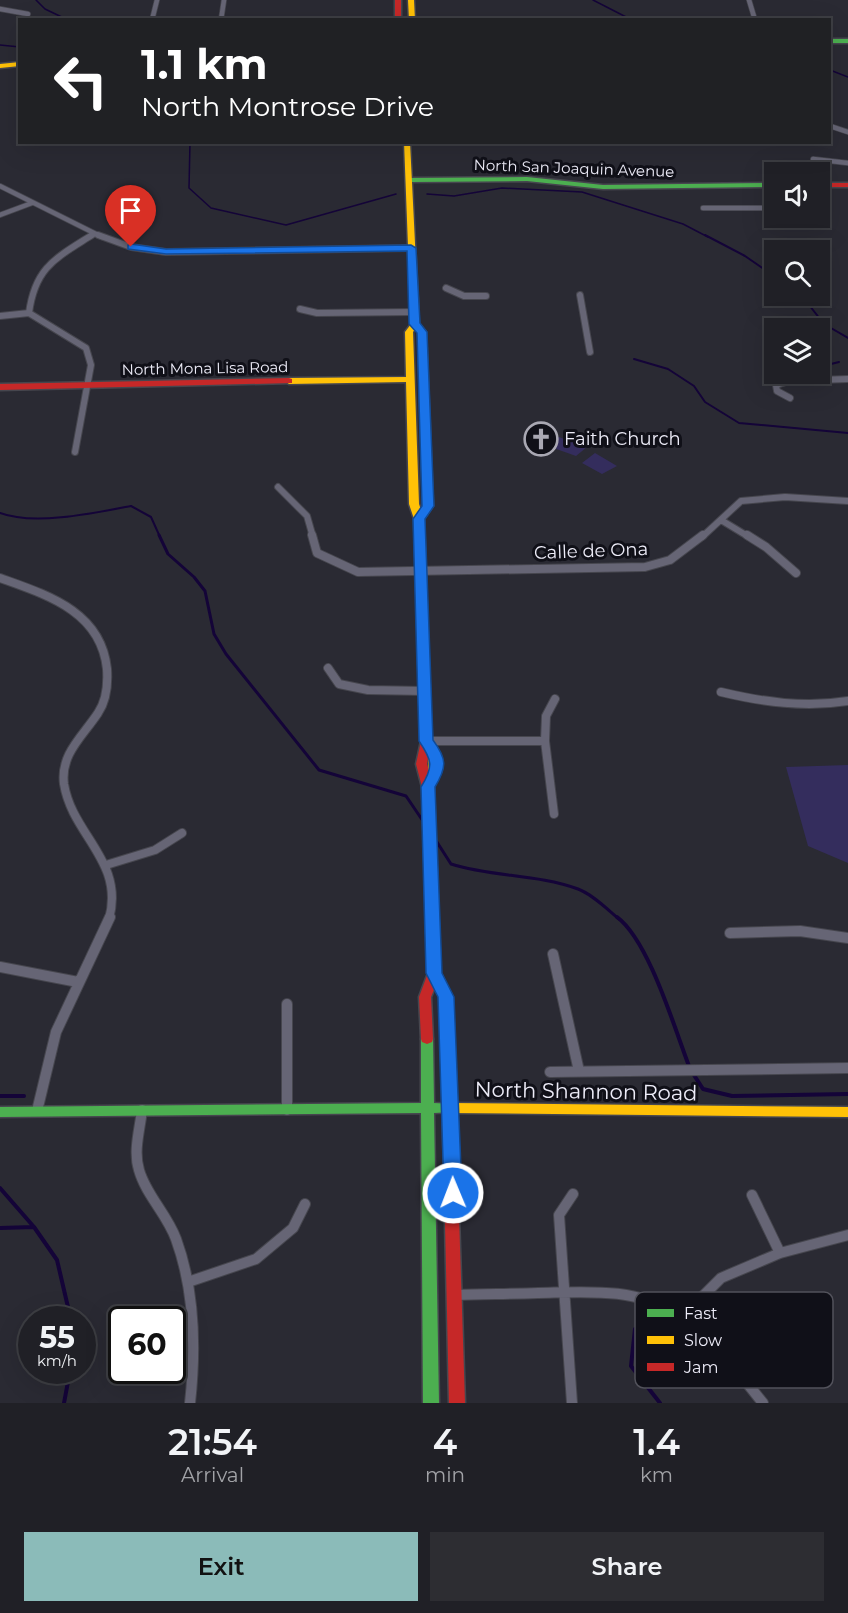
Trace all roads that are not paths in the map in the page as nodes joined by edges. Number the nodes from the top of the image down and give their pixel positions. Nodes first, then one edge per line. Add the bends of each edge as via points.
1 (157, 0) edge
2 (224, 0) edge
3 (398, 0) edge
4 (411, 0) edge
5 (748, 0) edge
6 (0, 9) edge
7 (28, 14) dead end
8 (152, 18) edge
9 (221, 18) edge
10 (398, 18) edge
11 (412, 18) edge
12 (753, 18) edge
13 (831, 41) edge
14 (848, 41) edge
15 (831, 48) edge
16 (848, 48) edge
17 (18, 58) edge
18 (0, 59) edge
19 (18, 64) edge
20 (0, 66) edge
21 (831, 126) edge
22 (848, 132) edge
23 (407, 144) edge
24 (813, 159) dead end
25 (848, 163) edge
26 (410, 180) junction
27 (830, 185) edge
28 (848, 185) edge
29 (0, 186) edge
30 (764, 187) edge
31 (32, 203) junction
32 (703, 208) dead end
33 (764, 208) edge
34 (0, 215) edge
35 (94, 234) junction
36 (411, 248) junction
37 (446, 288) dead end
38 (580, 295) dead end
39 (486, 296) dead end
40 (300, 309) dead end
41 (414, 312) junction
42 (29, 313) junction
43 (0, 316) edge
44 (415, 324) junction
45 (590, 352) dead end
46 (410, 379) junction
47 (848, 379) edge
48 (87, 385) junction
49 (0, 387) edge
50 (790, 398) dead end
51 (75, 452) dead end
52 (278, 487) dead end
53 (848, 501) edge
54 (419, 519) junction
55 (721, 520) junction
56 (421, 571) junction
57 (796, 573) dead end
58 (0, 578) edge
59 (328, 668) dead end
60 (425, 692) junction
61 (721, 692) dead end
62 (555, 699) dead end
63 (848, 701) edge
64 (426, 741) junction
65 (545, 741) junction
66 (554, 814) dead end
67 (182, 833) dead end
68 (106, 865) junction
69 (730, 933) dead end
70 (848, 938) edge
71 (553, 954) dead end
72 (0, 967) edge
73 (434, 973) junction
74 (78, 982) junction
75 (287, 1004) dead end
76 (848, 1068) edge
77 (579, 1071) junction
78 (550, 1072) dead end
79 (429, 1109) junction
80 (142, 1110) junction
81 (287, 1110) junction
82 (451, 1110) junction
83 (37, 1111) junction
84 (0, 1112) edge
85 (848, 1112) edge
86 (573, 1194) dead end
87 (752, 1196) dead end
88 (305, 1204) dead end
89 (848, 1235) edge
90 (780, 1253) junction
91 (188, 1282) junction
92 (707, 1292) edge
93 (563, 1293) junction
94 (455, 1295) junction
95 (635, 1296) edge
96 (750, 1388) edge
97 (190, 1403) edge
98 (430, 1403) edge
99 (457, 1403) edge
100 (572, 1403) edge
101 (763, 1403) edge

1 - 8 street
2 - 9 street
3 - 10 main road
4 - 11 main road
5 - 12 street
6 - 7 street
13 - 14 main road
15 - 16 main road
17 - 18 main road
19 - 20 main road
21 - 22 street
23 - 26 main road
24 - 25 street
26 - 30 main road, North San Joaquin Avenue via 527,179 603,187
26 - 36 main road
27 - 28 main road
29 - 31 street
31 - 34 street
31 - 35 street
32 - 33 street
35 - 36 street via 131,247 166,252
35 - 42 street via 45,266 30,292
36 - 41 main road
37 - 39 street via 464,296
38 - 45 street
40 - 41 street via 317,313
41 - 44 main road
42 - 43 street
42 - 48 street via 86,348 91,365
44 - 46 main road via 409,332
44 - 54 main road via 422,332 428,506
46 - 48 main road, North Mona Lisa Road
46 - 54 main road via 414,504
47 - 50 street via 776,385 777,391
48 - 49 main road, North Mona Lisa Road
48 - 51 street
52 - 56 street, Calle de Ona via 307,516 317,553 358,572
53 - 55 street, Calle de Ona via 818,497 752,499 741,501
54 - 56 main road
55 - 56 street, Calle de Ona via 670,560 645,567
55 - 57 street via 766,547
56 - 60 main road
58 - 68 street via 72,608 100,640 107,663 104,703 70,751 64,768 64,787 75,814
59 - 60 street via 339,684 368,690
60 - 64 main road
61 - 63 street via 761,702
62 - 65 street via 546,716
64 - 65 street
64 - 73 main road via 436,755 437,773 428,787
65 - 66 street
67 - 68 street via 155,850
68 - 74 street via 112,904 101,940
69 - 70 street via 800,931
71 - 77 street
72 - 74 street
73 - 79 main road via 425,997
73 - 82 main road via 446,997
74 - 83 street via 50,1051
75 - 81 street
76 - 77 street, North Shannon Road
77 - 78 street, North Shannon Road
79 - 81 main road, North Shannon Road
79 - 82 main road, North Shannon Road
79 - 98 main road
80 - 81 main road, North Shannon Road
80 - 83 main road, North Shannon Road
80 - 91 street via 137,1152 140,1171 175,1238
82 - 85 main road, North Shannon Road
82 - 94 main road
83 - 84 main road, North Shannon Road
86 - 93 street via 559,1215
87 - 90 street
88 - 91 street via 292,1228 256,1259
89 - 90 street
90 - 92 street via 721,1278
91 - 97 street via 195,1344
93 - 94 street
93 - 95 street
93 - 100 street
94 - 99 main road
96 - 101 street

